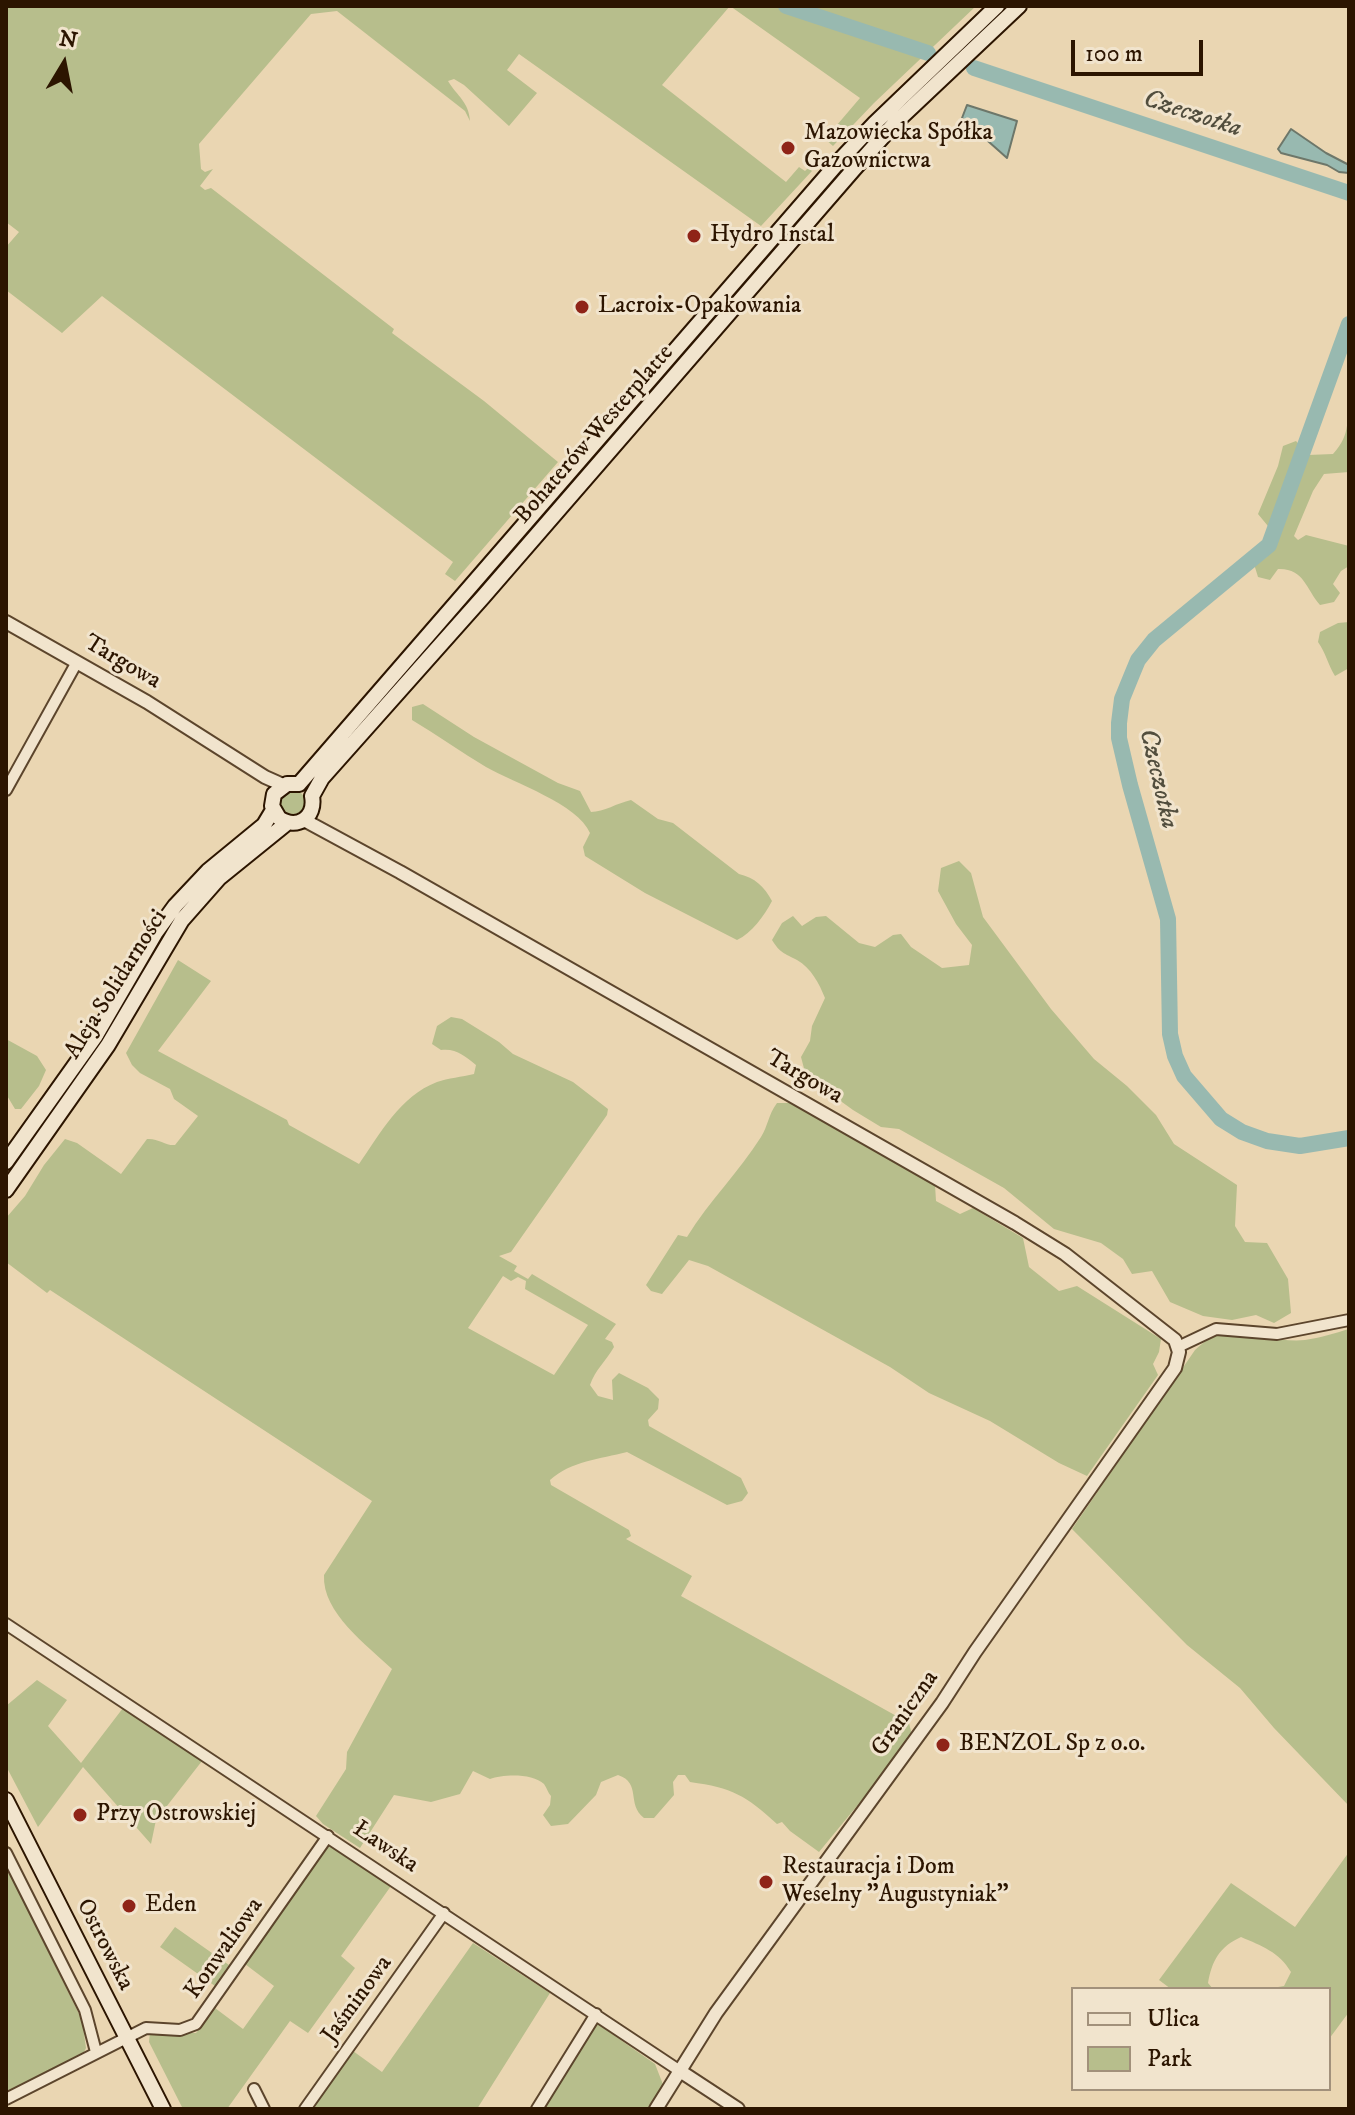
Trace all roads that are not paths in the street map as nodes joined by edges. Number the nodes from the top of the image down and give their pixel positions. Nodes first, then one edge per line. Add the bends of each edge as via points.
1 (997, 6) edge
2 (1019, 6) edge
3 (6, 622) edge
4 (77, 662) junction
5 (215, 744) junction
6 (299, 784) junction
7 (283, 785) junction
8 (6, 790) edge
9 (273, 804) junction
10 (309, 809) junction
11 (287, 823) junction
12 (6, 1162) edge
13 (6, 1190) edge
14 (1349, 1320) edge
15 (1177, 1343) junction
16 (6, 1624) edge
17 (6, 1800) edge
18 (328, 1836) junction
19 (6, 1853) edge
20 (444, 1913) junction
21 (596, 2014) junction
22 (127, 2037) junction
23 (96, 2052) junction
24 (680, 2071) junction
25 (254, 2089) dead end
26 (6, 2099) edge
27 (163, 2109) edge
28 (264, 2109) edge
29 (305, 2109) edge
30 (537, 2109) edge
31 (656, 2109) edge
32 (738, 2109) edge

1 - 6 main road, Bohaterów Westerplatte via 842,158
2 - 10 main road, Bohaterów Westerplatte via 854,169 322,778
3 - 4 street, Targowa
4 - 5 street, Targowa
4 - 8 street
5 - 7 street, Targowa
5 - 9 street, Targowa
6 - 7 main road
6 - 10 main road
7 - 9 main road
9 - 11 main road
9 - 12 main road, Aleja Solidarności via 264,825 175,906 95,1037
10 - 11 main road
10 - 15 street, Targowa via 400,872 1015,1223 1065,1254
11 - 13 main road, Aleja Solidarności via 219,878 182,920 108,1045
14 - 15 street via 1277,1334 1216,1329
15 - 24 street, Graniczna via 1175,1368
16 - 18 street, Ławska
17 - 22 main road, Ostrowska
18 - 20 street, Ławska
18 - 22 street, Konwaliowa via 201,2019 188,2028 146,2028
19 - 23 street, Ostrowska via 85,2010
20 - 21 street, Ławska
20 - 29 street, Jaśminowa
21 - 24 street, Ławska
21 - 30 street
22 - 23 street, Konwaliowa
22 - 27 main road, Ostrowska
23 - 26 street, Konwaliowa
24 - 31 street, Graniczna
24 - 32 street, Ławska
25 - 28 street

